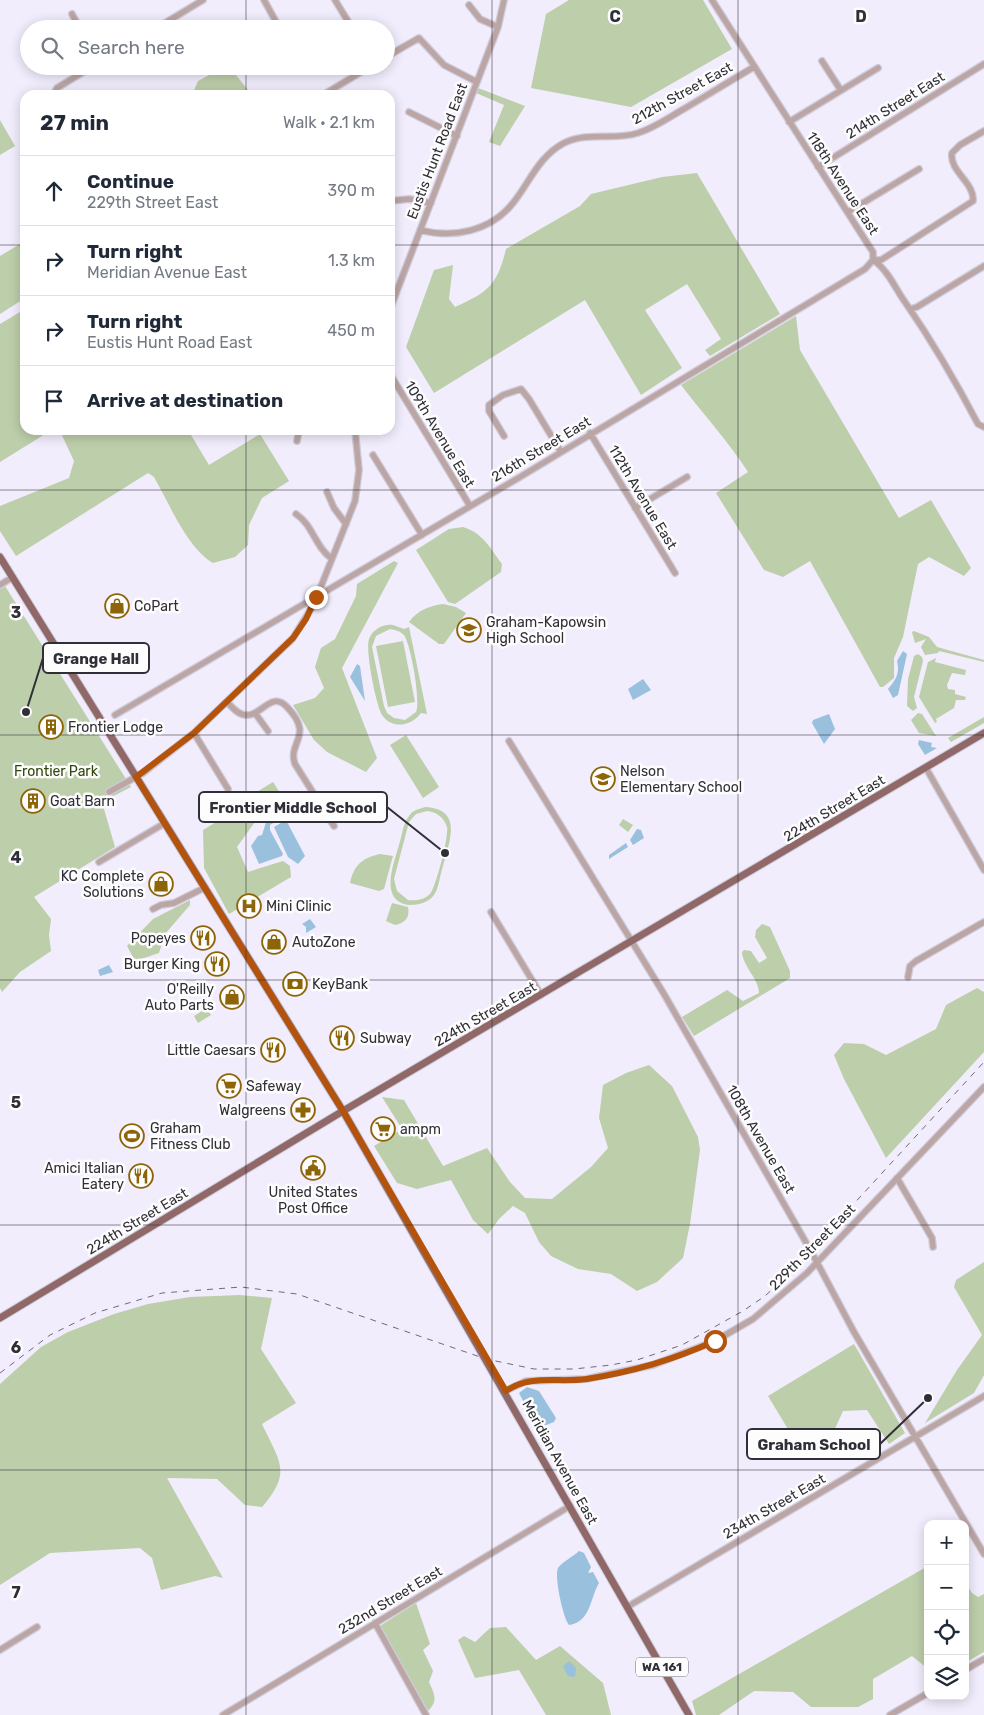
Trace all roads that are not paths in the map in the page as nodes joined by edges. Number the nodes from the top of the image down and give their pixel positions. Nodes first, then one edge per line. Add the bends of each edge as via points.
1 (264, 0) edge
2 (335, 0) edge
3 (504, 0) edge
4 (712, 0) edge
5 (199, 1) edge
6 (468, 5) dead end
7 (72, 14) dead end
8 (75, 20) edge
9 (169, 20) edge
10 (275, 20) edge
11 (348, 20) edge
12 (498, 28) junction
13 (395, 52) edge
14 (822, 61) dead end
15 (984, 64) edge
16 (754, 67) junction
17 (878, 68) dead end
18 (80, 75) edge
19 (356, 75) edge
20 (477, 82) junction
21 (840, 89) junction
22 (59, 90) edge
23 (331, 90) edge
24 (409, 112) dead end
25 (789, 122) junction
26 (984, 131) edge
27 (458, 136) junction
28 (818, 167) junction
29 (919, 169) dead end
30 (395, 200) edge
31 (431, 204) junction
32 (848, 212) junction
33 (420, 230) junction
34 (873, 260) junction
35 (984, 266) edge
36 (395, 297) edge
37 (911, 308) junction
38 (395, 382) edge
39 (984, 427) edge
40 (590, 434) junction
41 (298, 435) edge
42 (355, 435) edge
43 (504, 436) dead end
44 (296, 441) dead end
45 (561, 452) junction
46 (373, 455) dead end
47 (687, 477) dead end
48 (327, 492) dead end
49 (470, 506) junction
50 (635, 508) junction
51 (296, 514) dead end
52 (346, 524) junction
53 (422, 535) junction
54 (0, 557) edge
55 (332, 559) junction
56 (674, 573) dead end
57 (13, 577) junction
58 (0, 585) edge
59 (316, 597) junction
60 (227, 702) junction
61 (255, 713) junction
62 (115, 715) dead end
63 (268, 731) dead end
64 (194, 733) junction
65 (984, 733) edge
66 (509, 741) dead end
67 (926, 768) junction
68 (136, 777) junction
69 (228, 789) dead end
70 (109, 792) dead end
71 (165, 823) junction
72 (334, 826) dead end
73 (99, 862) dead end
74 (984, 870) edge
75 (204, 888) junction
76 (153, 909) dead end
77 (492, 912) dead end
78 (984, 922) edge
79 (631, 942) junction
80 (908, 977) dead end
81 (541, 995) junction
82 (984, 1087) edge
83 (343, 1111) junction
84 (897, 1178) junction
85 (933, 1247) dead end
86 (817, 1263) junction
87 (0, 1318) edge
88 (506, 1391) junction
89 (984, 1396) edge
90 (917, 1437) junction
91 (570, 1506) junction
92 (984, 1554) edge
93 (627, 1607) junction
94 (375, 1624) junction
95 (37, 1627) dead end
96 (0, 1650) edge
97 (984, 1659) edge
98 (969, 1668) edge
99 (924, 1695) edge
100 (224, 1715) edge
101 (426, 1715) edge
102 (689, 1715) edge
103 (890, 1715) edge

1 - 10 street
2 - 11 street
3 - 12 street, Eustis Hunt Road East
4 - 16 street, 118th Avenue East
5 - 9 street
6 - 12 street via 480,19
7 - 8 street
12 - 20 street, Eustis Hunt Road East
13 - 20 street via 419,38 444,65
14 - 21 street
15 - 28 street, 214th Street East
16 - 25 street, 118th Avenue East
16 - 33 street, 212th Street East via 646,130 625,136 587,136 563,144 543,158 513,203 490,222 450,235
17 - 21 street
18 - 22 street
19 - 23 street
20 - 27 street, Eustis Hunt Road East
21 - 25 street
24 - 27 street
25 - 28 street, 118th Avenue East
26 - 34 street, 216th Street East via 955,148 951,157 974,199 968,206 881,260
27 - 31 street, Eustis Hunt Road East
28 - 32 street, 118th Avenue East
29 - 32 street
30 - 31 street via 409,199
31 - 33 street, Eustis Hunt Road East
32 - 34 street, 118th Avenue East via 873,252
33 - 36 street, Eustis Hunt Road East
34 - 37 street, 118th Avenue East via 882,266
34 - 40 street, 216th Street East via 865,269
35 - 37 street
37 - 39 street, 118th Avenue East via 978,424
38 - 49 street, 109th Avenue East
40 - 45 street, 216th Street East
40 - 50 street, 112th Avenue East
41 - 44 street
42 - 52 street via 358,481
43 - 45 street via 489,405 503,395 521,389
45 - 49 street, 216th Street East
46 - 53 street
47 - 50 street
48 - 52 street
49 - 53 street, 216th Street East
50 - 56 street, 112th Avenue East
51 - 55 street via 304,520 321,550
52 - 55 street
53 - 59 street, 216th Street East
54 - 57 main road, Meridian Avenue East / WA 161
55 - 59 street
57 - 58 street
57 - 68 main road, Meridian Avenue East / WA 161
59 - 60 street via 293,638
59 - 62 street, 216th Street East
60 - 61 street via 240,714
60 - 64 street
61 - 63 street
61 - 72 street via 267,704 278,702 293,715 301,735 294,749 294,759
64 - 68 street
64 - 69 street
65 - 67 main road, 224th Street East
66 - 79 street, 108th Avenue East
67 - 74 street
67 - 79 main road, 224th Street East
68 - 70 street
68 - 71 main road, Meridian Avenue East / WA 161
71 - 73 street
71 - 75 main road, Meridian Avenue East / WA 161
75 - 76 street
75 - 83 main road, Meridian Avenue East / WA 161
77 - 81 street
78 - 80 street via 916,960 910,966
79 - 81 main road, 224th Street East
79 - 86 street, 108th Avenue East via 674,1011
81 - 83 main road, 224th Street East
82 - 84 street, 229th Street East
83 - 87 main road, 224th Street East
83 - 88 main road, Meridian Avenue East / WA 161
84 - 85 street via 932,1238
84 - 86 street, 229th Street East
86 - 88 street, 229th Street East via 781,1298 753,1319 691,1352 633,1370 572,1380 526,1381
86 - 90 street, 108th Avenue East
88 - 91 main road, Meridian Avenue East / WA 161
89 - 90 street, 234th Street East
90 - 92 street, 108th Avenue East
90 - 93 street, 234th Street East
91 - 93 main road, Meridian Avenue East / WA 161
91 - 94 street, 232nd Street East
93 - 102 main road, Meridian Avenue East / WA 161
94 - 100 street, 232nd Street East
94 - 101 street
95 - 96 street
97 - 98 street
99 - 103 street

